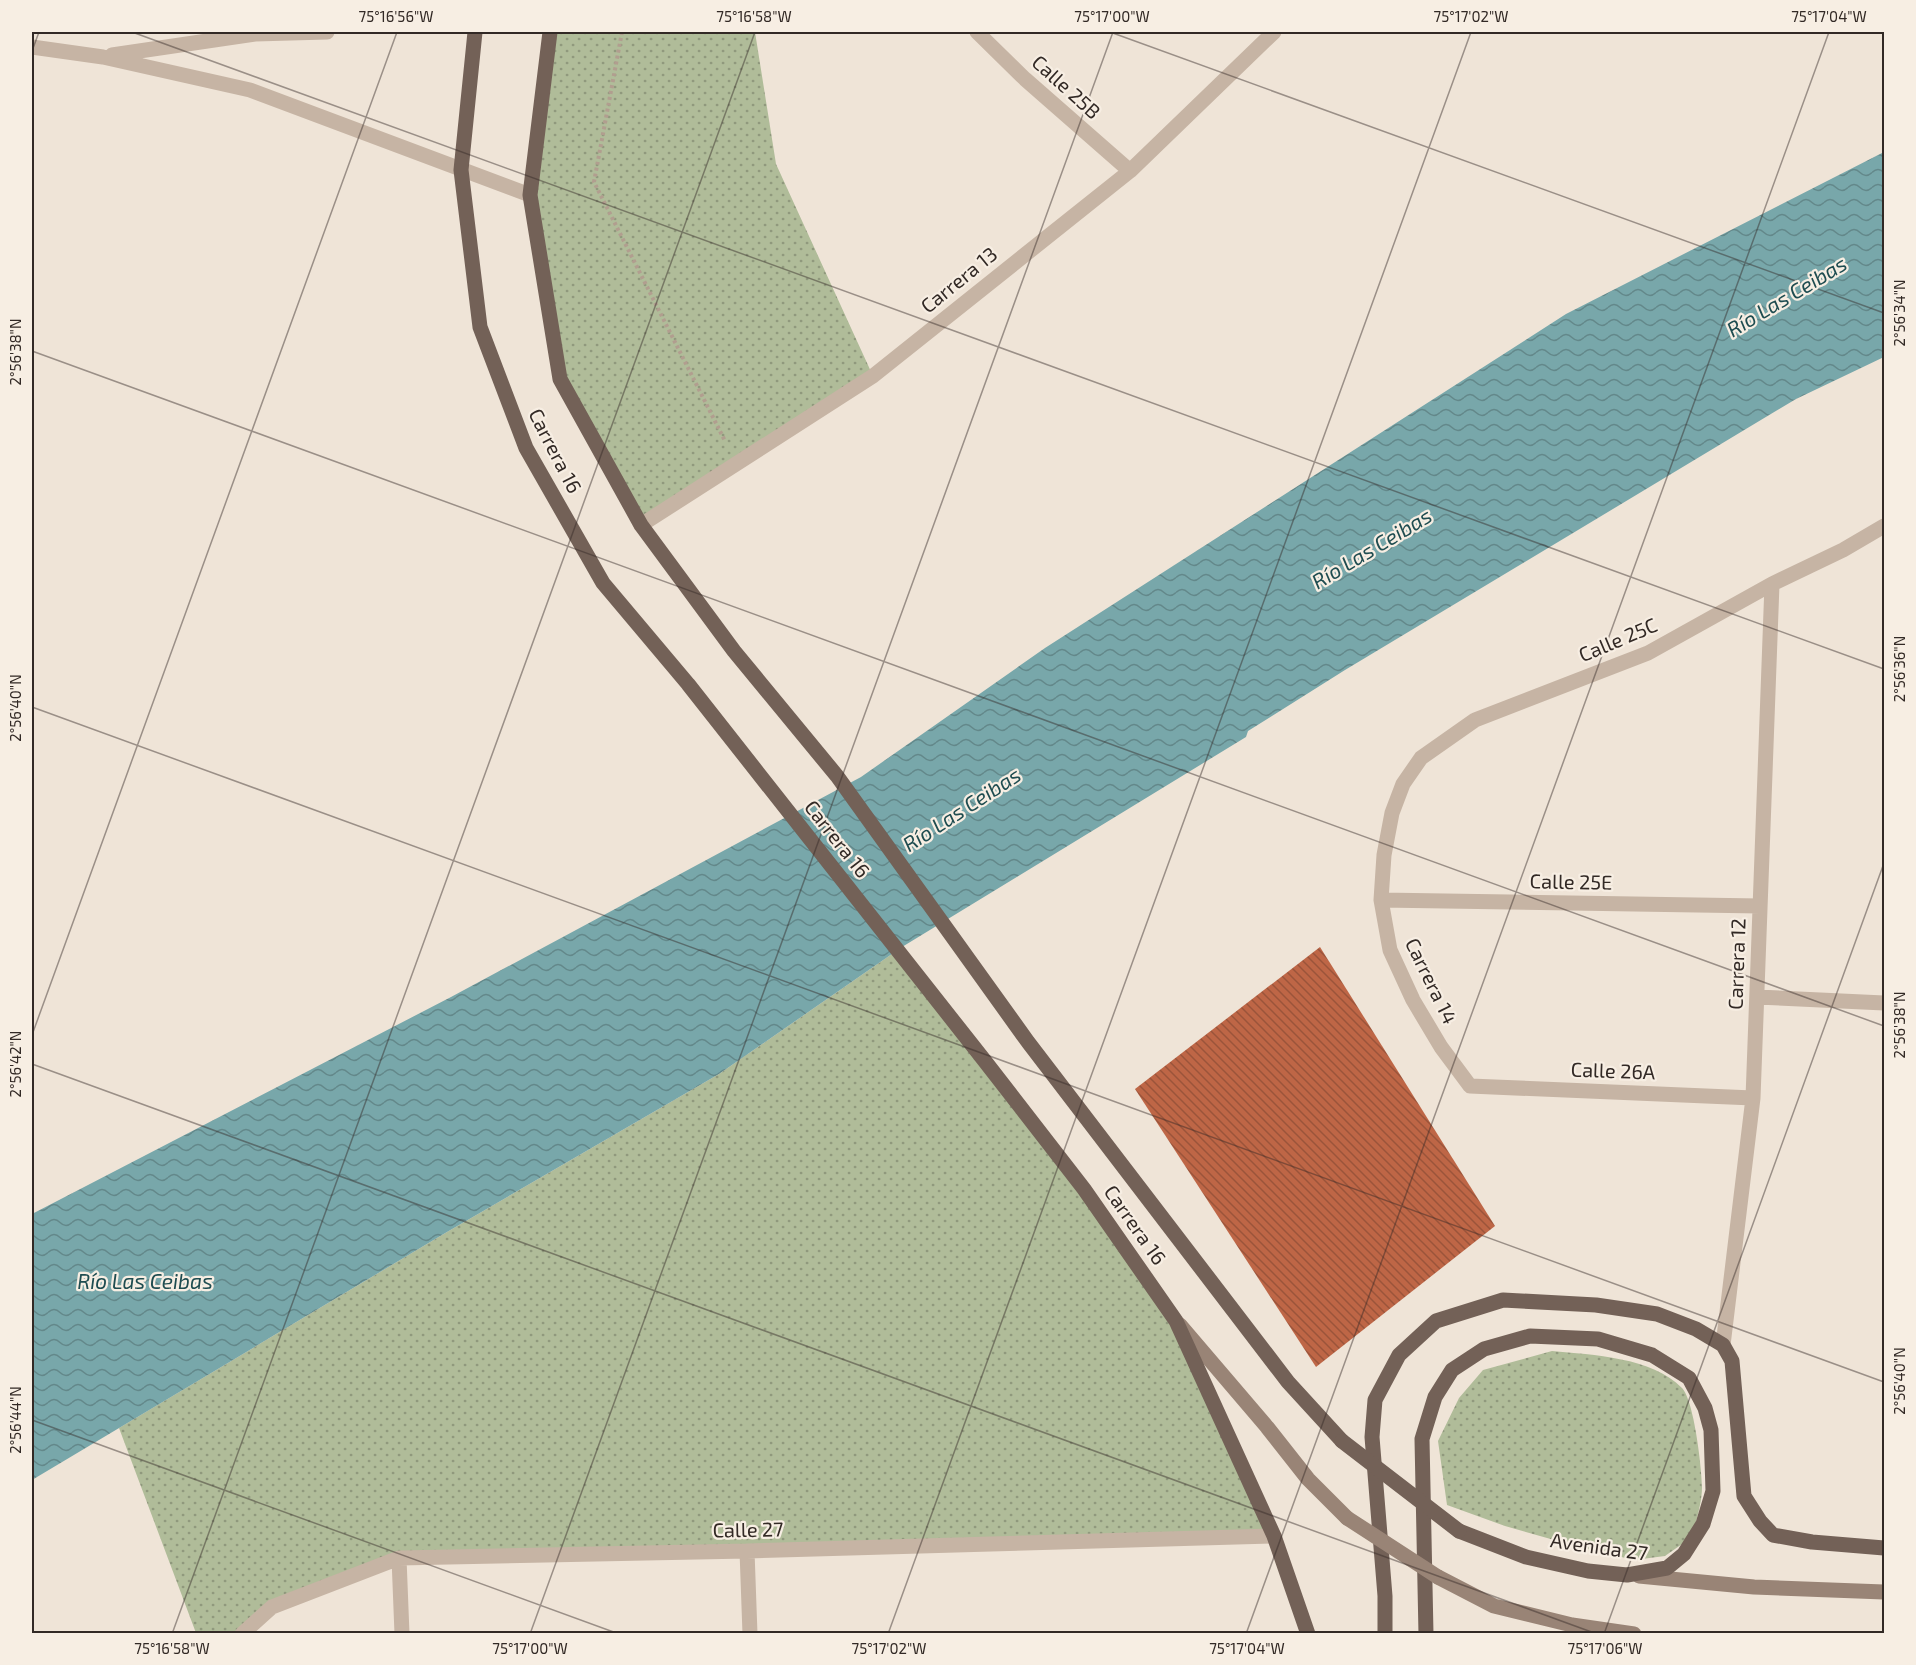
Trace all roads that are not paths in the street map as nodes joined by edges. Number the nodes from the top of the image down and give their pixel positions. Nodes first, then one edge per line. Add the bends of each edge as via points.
1 (327, 32) edge
2 (475, 32) edge
3 (550, 32) edge
4 (977, 32) edge
5 (1274, 32) edge
6 (32, 47) edge
7 (103, 57) junction
8 (461, 170) junction
9 (1130, 171) junction
10 (530, 195) junction
11 (641, 525) junction
12 (1884, 526) edge
13 (1772, 584) junction
14 (1392, 813) joint
15 (1381, 900) junction
16 (1760, 906) junction
17 (1757, 997) junction
18 (1884, 1003) edge
19 (1470, 1086) joint
20 (1753, 1098) junction
21 (1176, 1320) junction
22 (1723, 1345) junction
23 (1342, 1441) joint
24 (1274, 1536) junction
25 (1884, 1548) edge
26 (747, 1551) junction
27 (399, 1558) junction
28 (1627, 1575) junction
29 (1884, 1592) edge
30 (242, 1634) edge
31 (402, 1634) edge
32 (750, 1634) edge
33 (1308, 1634) edge
34 (1384, 1634) edge
35 (1426, 1634) edge
36 (1634, 1634) edge

1 - 7 street via 255,34
2 - 8 main road, Carrera 16
3 - 10 main road, Carrera 16
4 - 9 street, Calle 25B
5 - 9 street, Carrera 13
6 - 7 street
7 - 8 street via 250,90
8 - 10 street
8 - 21 main road, Carrera 16 via 480,327 526,448 603,583 688,684 984,1060 1083,1189
9 - 11 street, Carrera 13 via 873,376
10 - 11 main road, Carrera 16 via 560,379
11 - 23 main road, Carrera 16 via 734,651 837,776 1028,1042 1288,1382
12 - 13 street, Calle 25C
13 - 14 street, Calle 25C via 1648,653 1475,720 1421,758 1403,784
13 - 16 street, Carrera 12
14 - 15 street, Carrera 14
15 - 16 street, Calle 25E
15 - 19 street, Carrera 14 via 1390,950 1413,1000
16 - 17 street, Carrera 12
17 - 18 street
17 - 20 street, Carrera 12
19 - 20 street, Calle 26A
20 - 22 street, Carrera 12
21 - 24 main road, Carrera 16
21 - 36 main road, bridge via 1308,1479 1347,1518 1438,1577 1494,1606 1572,1625
22 - 25 main road via 1732,1361 1744,1496 1760,1521 1773,1535
22 - 34 main road via 1696,1329 1657,1314 1596,1305 1503,1300 1436,1321 1399,1355 1375,1400 1372,1437 1385,1596
23 - 28 main road, Avenida 27, bridge via 1459,1531 1526,1557
24 - 26 street, Calle 27
24 - 33 main road, Carrera 16
26 - 27 street, Calle 27
26 - 32 street
27 - 30 street, Calle 27 via 272,1607
27 - 31 street
28 - 29 main road, Avenida 27 via 1754,1587
28 - 35 main road via 1667,1568 1684,1554 1703,1524 1713,1491 1711,1430 1705,1408 1689,1378 1652,1355 1598,1339 1530,1336 1484,1349 1452,1370 1435,1397 1422,1439

